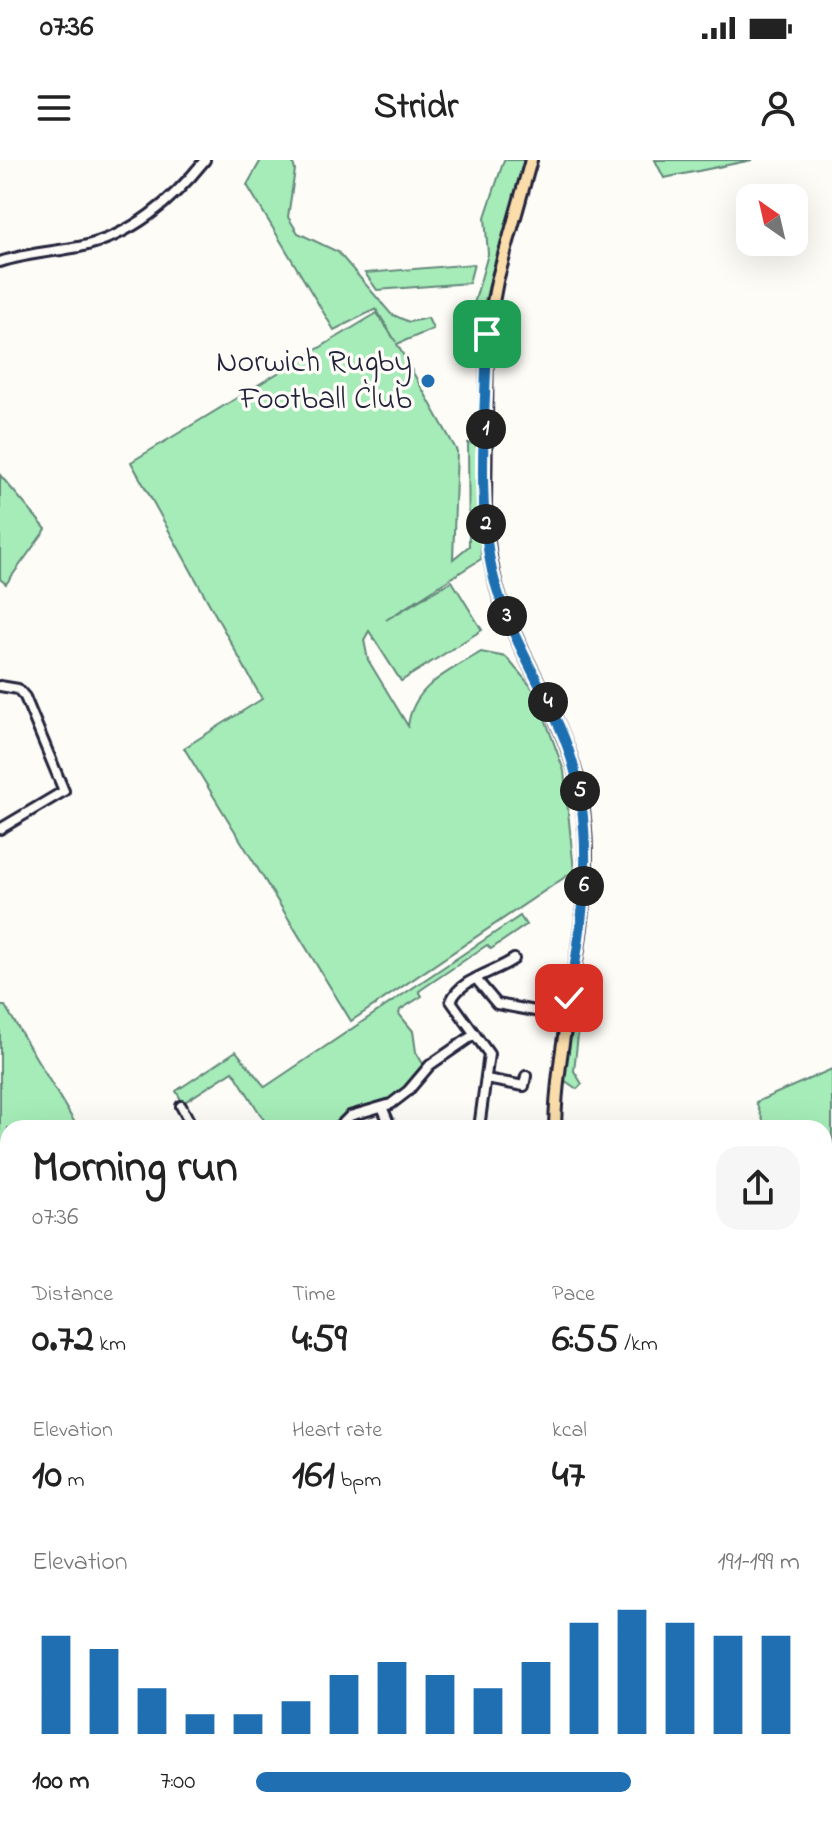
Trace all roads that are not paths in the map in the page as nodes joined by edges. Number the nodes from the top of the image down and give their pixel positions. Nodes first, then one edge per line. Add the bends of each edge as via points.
1 (205, 160) edge
2 (531, 160) edge
3 (0, 262) edge
4 (0, 686) edge
5 (0, 829) edge
6 (510, 964) dead end
7 (476, 979) junction
8 (546, 1013) dead end
9 (475, 1034) junction
10 (486, 1079) junction
11 (524, 1086) dead end
12 (181, 1106) dead end
13 (383, 1109) junction
14 (186, 1120) edge
15 (346, 1120) edge
16 (388, 1120) edge
17 (480, 1120) edge
18 (556, 1120) edge
19 (832, 1409) edge
20 (832, 1417) edge

1 - 3 street via 165,204 119,234
2 - 18 main road via 487,334 485,505 497,592 562,732 584,818 584,897 563,1030
4 - 5 street via 18,689 25,697 64,791
6 - 7 street
7 - 8 street via 497,1004
7 - 9 street via 451,1001
9 - 10 street via 489,1054
9 - 13 street via 430,1065
10 - 11 street
10 - 17 street
12 - 14 street
13 - 15 street
13 - 16 street
19 - 20 street

